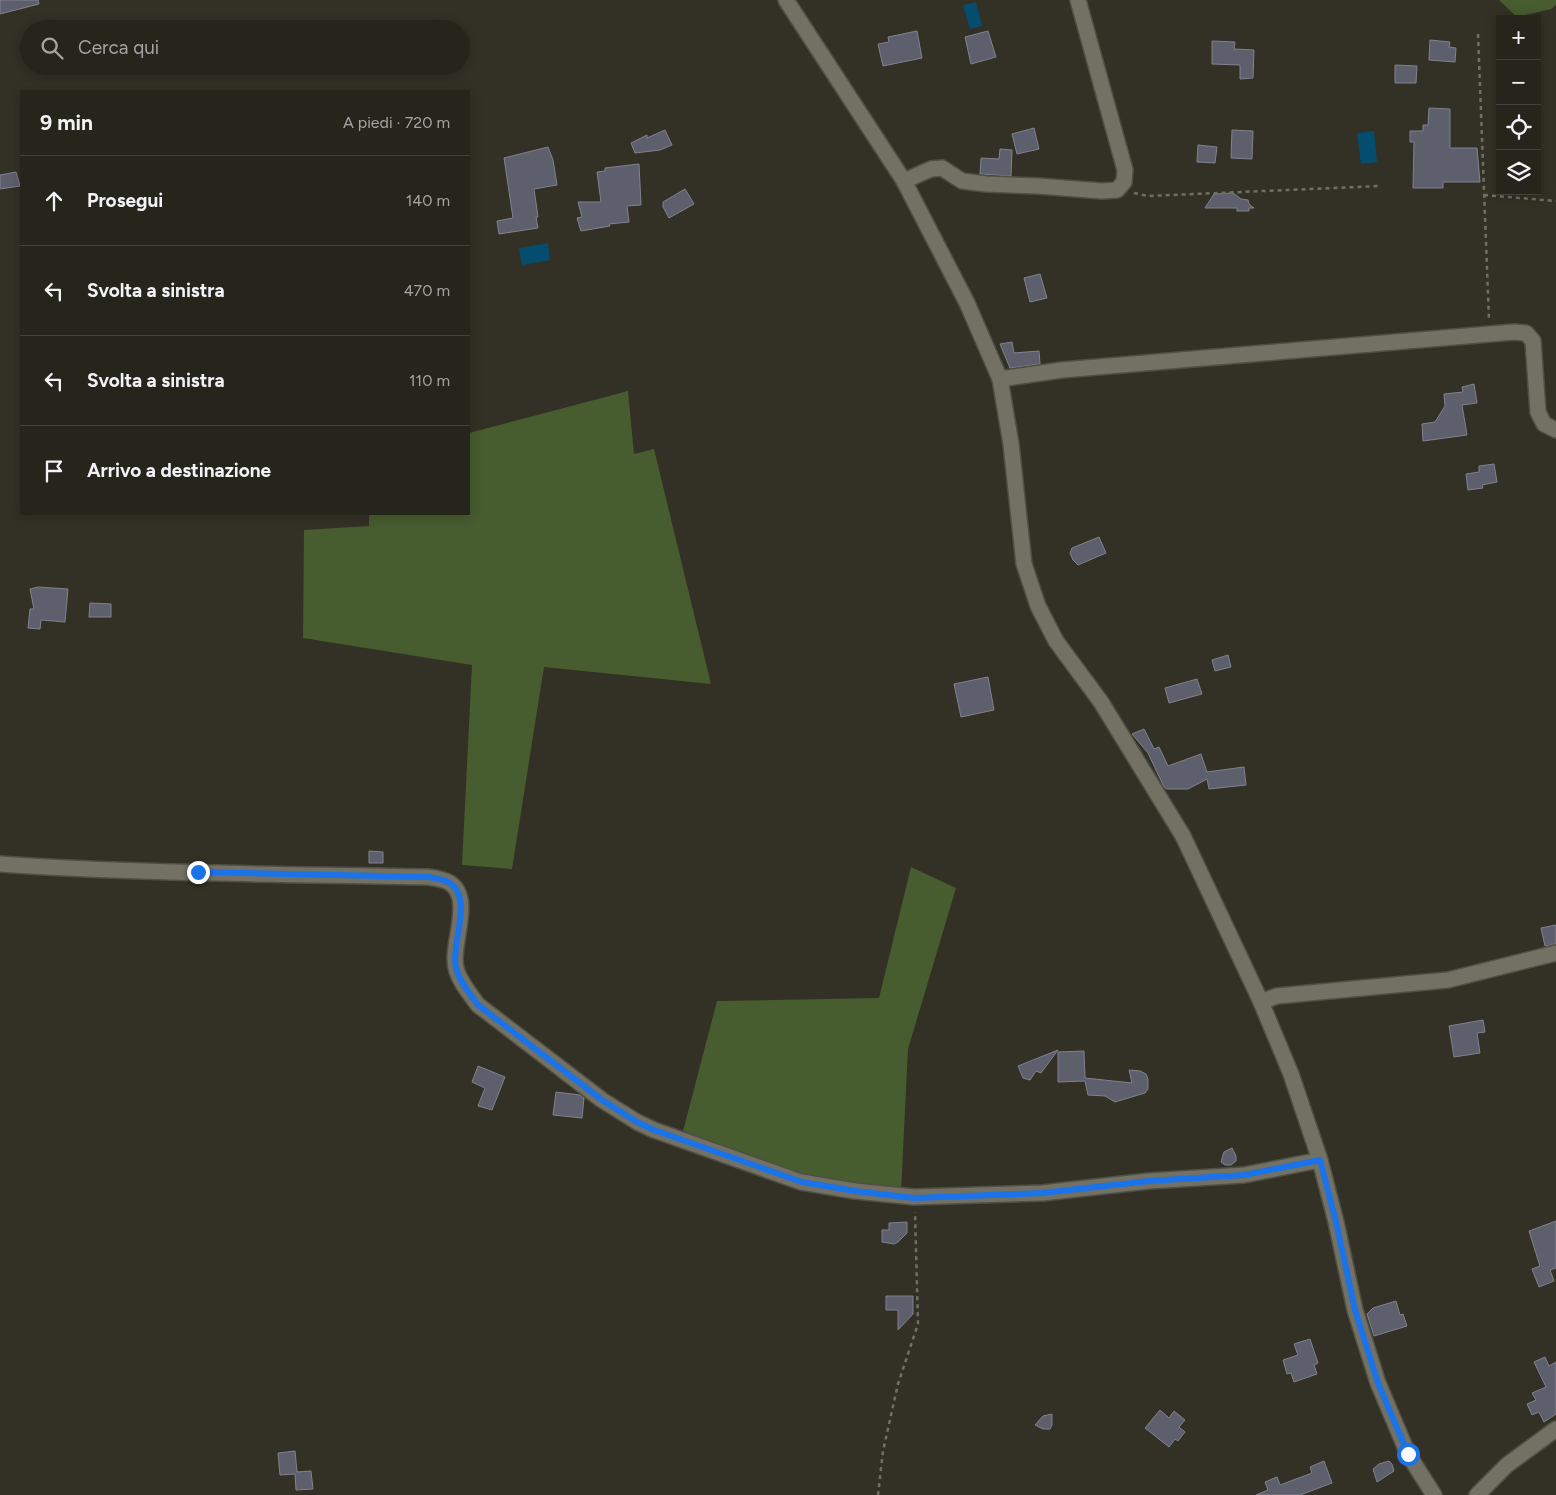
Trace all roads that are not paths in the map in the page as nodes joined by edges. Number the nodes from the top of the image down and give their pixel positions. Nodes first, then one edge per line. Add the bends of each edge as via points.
1 (786, 0) edge
2 (1078, 0) edge
3 (904, 181) junction
4 (1000, 379) junction
5 (1556, 430) edge
6 (0, 864) edge
7 (1556, 953) edge
8 (1261, 1002) junction
9 (1320, 1160) junction
10 (1556, 1429) edge
11 (1434, 1495) edge
12 (1477, 1495) edge

1 - 3 street
2 - 3 street via 1125,170 1124,182 1117,190 986,184 962,180 942,168
3 - 4 street via 967,303
4 - 5 street via 1062,370 1526,333 1533,341 1538,412 1544,424
4 - 8 street via 1011,444 1024,564 1038,606 1056,641 1101,702 1184,836
6 - 9 street via 179,872 428,877 449,882 460,900 456,968 478,1005 602,1100 637,1122 802,1182 914,1198 1042,1193 1244,1175
7 - 8 street via 1448,980 1277,996
8 - 9 street via 1291,1074
9 - 11 street via 1355,1310 1378,1383 1408,1454
10 - 12 street via 1507,1465

